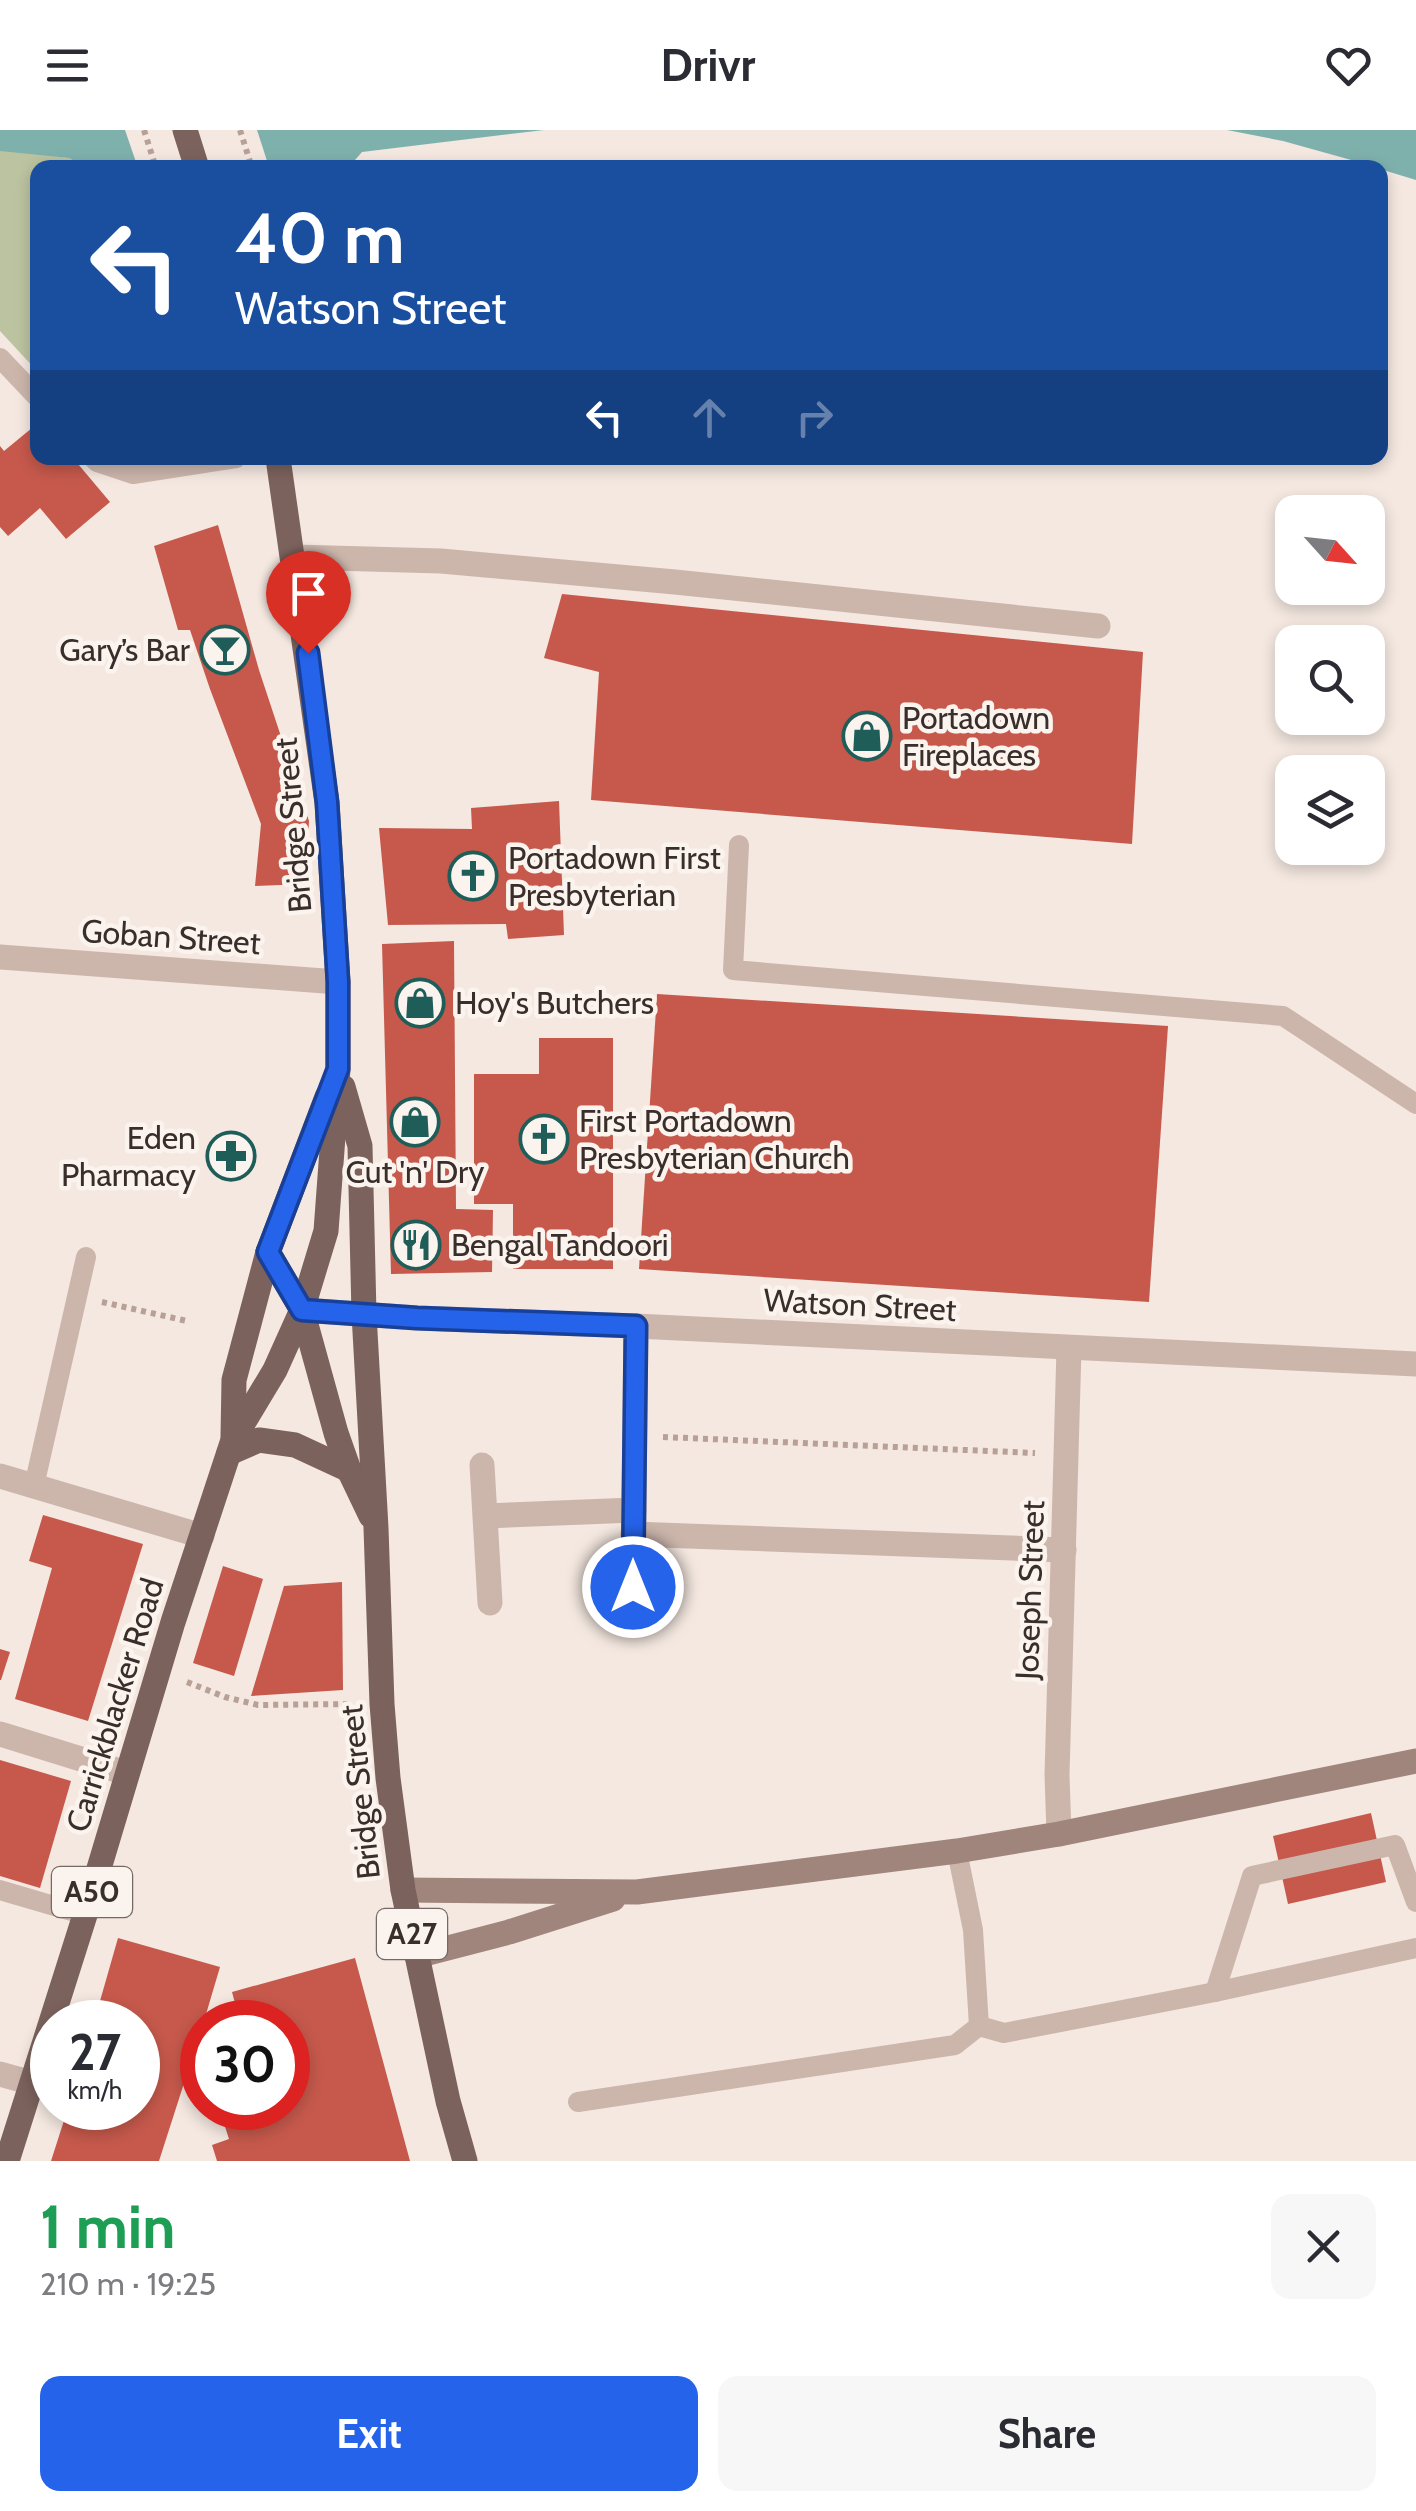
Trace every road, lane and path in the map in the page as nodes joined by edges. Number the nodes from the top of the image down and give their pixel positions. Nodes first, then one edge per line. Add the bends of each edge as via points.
1 (144, 130) edge
2 (185, 130) edge
3 (240, 130) edge
4 (153, 160) edge
5 (194, 160) edge
6 (249, 160) edge
7 (0, 358) edge
8 (30, 390) edge
9 (106, 465) edge
10 (191, 465) edge
11 (279, 465) edge
12 (294, 557) junction
13 (1098, 626) dead end
14 (739, 845) dead end
15 (0, 957) edge
16 (338, 982) junction
17 (338, 1069) junction
18 (1416, 1104) edge
19 (268, 1252) junction
20 (86, 1256) dead end
21 (76, 1296) junction
22 (302, 1310) junction
23 (364, 1314) junction
24 (188, 1321) dead end
25 (636, 1326) junction
26 (1070, 1348) junction
27 (1416, 1364) edge
28 (634, 1436) junction
29 (231, 1447) junction
30 (1067, 1454) junction
31 (482, 1465) dead end
32 (349, 1470) junction
33 (0, 1476) edge
34 (34, 1486) junction
35 (486, 1516) junction
36 (634, 1522) junction
37 (376, 1528) junction
38 (202, 1536) junction
39 (1064, 1550) junction
40 (633, 1587) dead end
41 (490, 1603) dead end
42 (158, 1672) junction
43 (382, 1704) junction
44 (0, 1734) edge
45 (1416, 1761) edge
46 (126, 1773) junction
47 (1059, 1834) junction
48 (957, 1851) junction
49 (0, 1890) edge
50 (403, 1890) junction
51 (637, 1892) junction
52 (1416, 1902) edge
53 (85, 1915) junction
54 (1416, 1948) edge
55 (417, 1956) junction
56 (1215, 1992) junction
57 (58, 2000) edge
58 (979, 2026) junction
59 (0, 2074) edge
60 (30, 2082) edge
61 (30, 2090) edge
62 (578, 2102) dead end
63 (8, 2161) edge
64 (465, 2161) edge

1 - 4 path
2 - 5 main road
3 - 6 path
7 - 8 lane
9 - 10 lane via 133,474
11 - 12 main road, Bridge Street / A27
12 - 13 street via 440,561
12 - 16 main road, Bridge Street / A27 via 327,802
14 - 18 lane via 734,970 1283,1016
15 - 16 street, Goban Street
16 - 17 main road, Bridge Street / A27
17 - 19 main road, Bridge Street / A27
17 - 22 main road, Bridge Street / A27 via 326,1231
17 - 23 main road, Bridge Street / A27 via 360,1146
19 - 22 main road, Bridge Street / A27
19 - 29 main road, Carrickblacker Road / A50 via 234,1380
20 - 21 lane
21 - 24 path
21 - 34 lane
22 - 23 street, Watson Street
22 - 29 main road, Carrickblacker Road / A50
22 - 32 main road, Bridge Street / A27
23 - 25 street, Watson Street
23 - 37 main road, Bridge Street / A27
25 - 26 street, Watson Street
25 - 28 street
26 - 27 street, Watson Street
26 - 30 street, Joseph Street
28 - 30 path
28 - 36 street
29 - 32 main road via 260,1440 295,1445
29 - 38 main road, Carrickblacker Road / A50
30 - 39 street, Joseph Street
31 - 35 street
32 - 37 main road, Bridge Street / A27
33 - 34 street
34 - 38 street
35 - 36 street
35 - 41 street
36 - 39 street
36 - 40 street
37 - 43 main road, Bridge Street / A27
38 - 42 main road, Carrickblacker Road / A50
39 - 47 street, Joseph Street
42 - 43 path via 258,1705
42 - 46 main road, Carrickblacker Road / A50
43 - 50 main road, Bridge Street / A27
44 - 46 street
45 - 47 street
46 - 53 main road, Carrickblacker Road / A50
47 - 48 street
48 - 51 street
48 - 58 lane via 973,1930
49 - 53 lane
50 - 51 street
50 - 55 main road, Bridge Street / A27
51 - 55 street
52 - 56 lane via 1394,1846 1252,1876
53 - 57 main road, Carrickblacker Road / A50
54 - 56 lane
55 - 64 main road, Bridge Street / A27
56 - 58 lane via 1004,2033
58 - 62 lane via 955,2045
59 - 60 street
61 - 63 main road, Carrickblacker Road / A50

